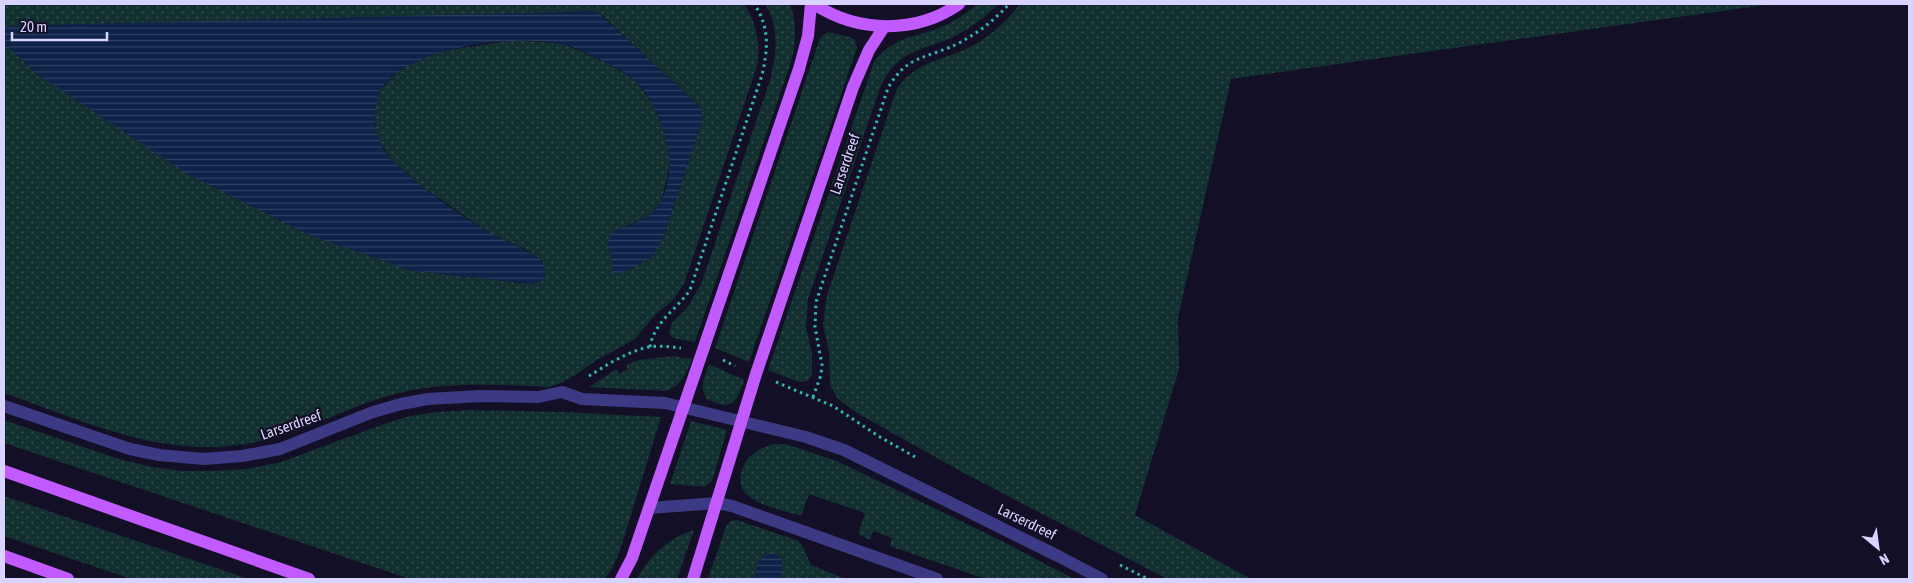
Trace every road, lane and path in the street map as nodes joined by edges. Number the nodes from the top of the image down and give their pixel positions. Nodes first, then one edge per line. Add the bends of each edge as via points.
1 (754, 4) edge
2 (813, 4) edge
3 (959, 4) edge
4 (1009, 4) edge
5 (884, 26) junction
6 (650, 347) junction
7 (687, 348) dead end
8 (721, 360) dead end
9 (739, 367) dead end
10 (774, 381) dead end
11 (562, 392) junction
12 (813, 397) junction
13 (4, 406) edge
14 (684, 407) junction
15 (742, 422) junction
16 (922, 461) dead end
17 (4, 471) edge
18 (717, 503) junction
19 (649, 508) junction
20 (4, 556) edge
21 (1116, 562) dead end
22 (68, 579) edge
23 (310, 579) edge
24 (621, 579) edge
25 (693, 579) edge
26 (938, 579) edge
27 (1102, 579) edge
28 (1148, 579) edge

1 - 6 path via 765,25 767,38 762,75 690,290 658,325
2 - 5 main road via 848,21
2 - 14 main road via 799,69
3 - 5 main road via 922,22
4 - 12 path, Larserdreef via 982,29 906,65 888,88 816,302 815,327 822,365
5 - 15 main road, Larserdreef via 853,87
6 - 7 path
6 - 11 path via 616,360
8 - 9 path
10 - 12 path
11 - 13 street, Larserdreef via 538,397 481,396 414,401 374,412 280,449 216,459 144,453
11 - 14 street, Larserdreef via 582,399 665,403
12 - 16 path
14 - 15 street, Larserdreef
14 - 19 main road
15 - 18 main road, Larserdreef
15 - 27 street, Larserdreef via 844,450
17 - 23 main road
18 - 19 street
18 - 25 main road, Larserdreef
18 - 26 street via 752,512
19 - 24 main road via 632,558
20 - 22 main road
21 - 28 path

